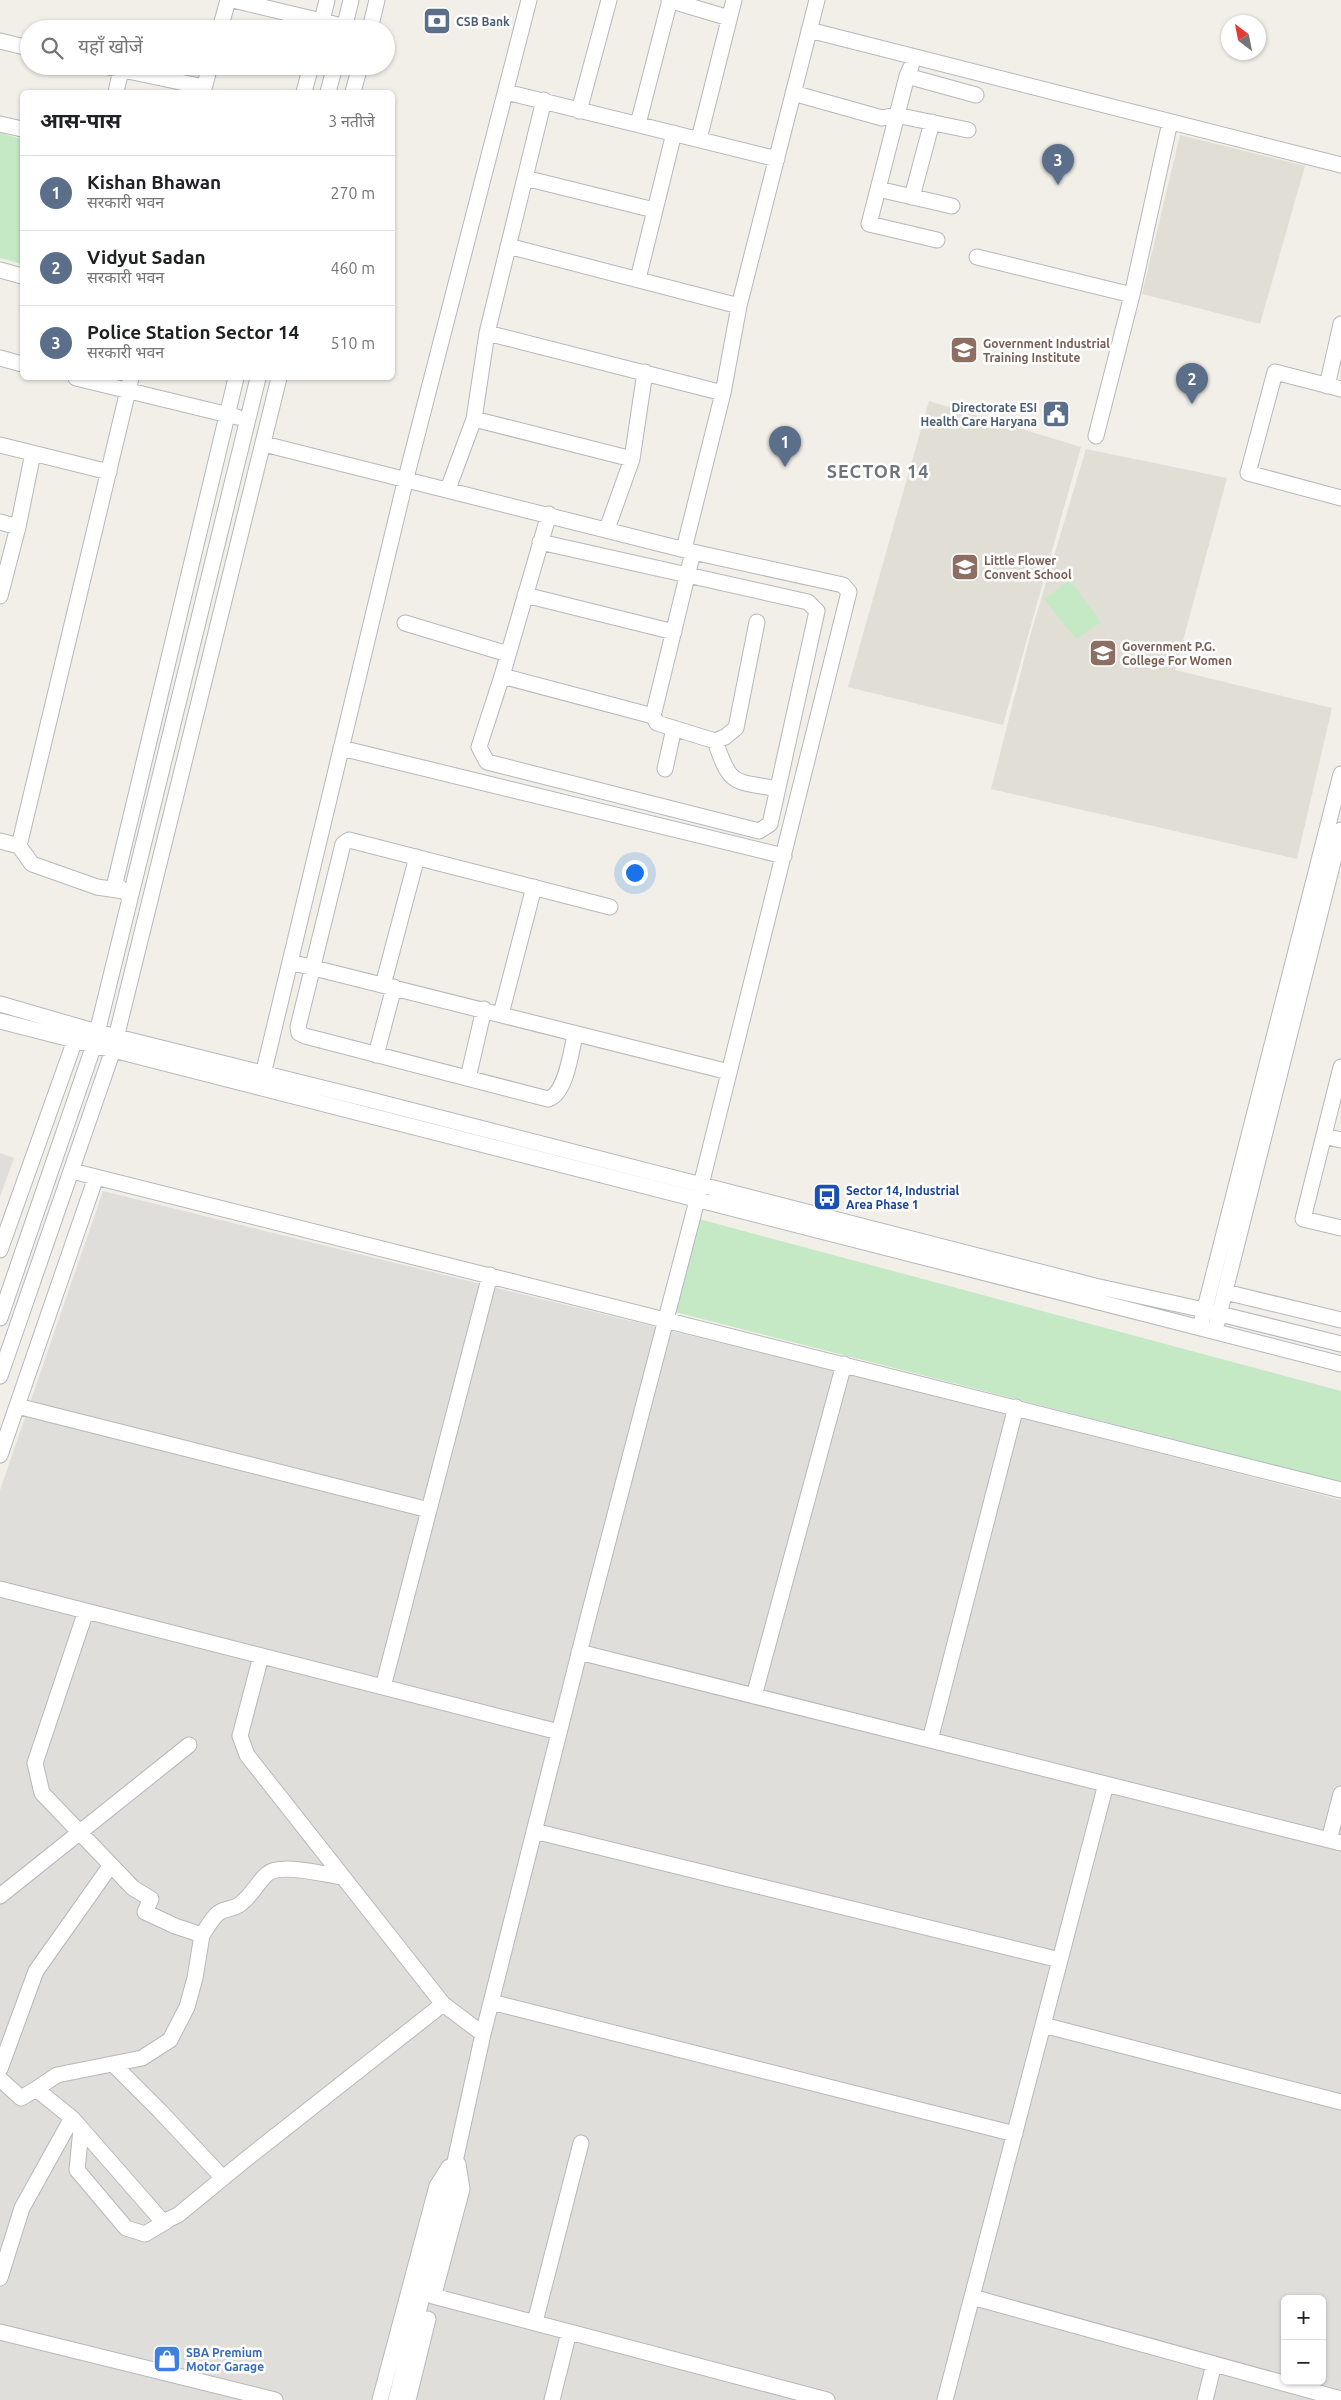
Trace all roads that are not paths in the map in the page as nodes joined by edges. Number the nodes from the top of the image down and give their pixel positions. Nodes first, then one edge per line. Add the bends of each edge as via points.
1 (228, 0) edge
2 (234, 0) edge
3 (327, 0) edge
4 (351, 0) edge
5 (377, 0) edge
6 (529, 0) edge
7 (609, 0) edge
8 (669, 0) edge
9 (734, 0) edge
10 (817, 0) edge
11 (729, 18) junction
12 (222, 20) edge
13 (304, 20) edge
14 (322, 20) edge
15 (349, 20) edge
16 (372, 20) edge
17 (809, 30) junction
18 (0, 41) edge
19 (20, 46) edge
20 (915, 57) junction
21 (120, 75) edge
22 (142, 75) edge
23 (208, 75) edge
24 (309, 75) edge
25 (333, 75) edge
26 (358, 75) edge
27 (907, 76) junction
28 (116, 90) edge
29 (204, 90) edge
30 (305, 90) edge
31 (329, 90) edge
32 (354, 90) edge
33 (506, 92) junction
34 (793, 93) junction
35 (976, 95) dead end
36 (544, 100) junction
37 (579, 111) junction
38 (896, 115) junction
39 (932, 122) junction
40 (1170, 122) junction
41 (0, 124) edge
42 (638, 124) junction
43 (20, 129) edge
44 (968, 130) dead end
45 (674, 133) junction
46 (699, 139) junction
47 (777, 159) junction
48 (1341, 165) edge
49 (525, 178) junction
50 (878, 189) junction
51 (912, 197) junction
52 (952, 206) dead end
53 (654, 210) junction
54 (937, 240) dead end
55 (508, 246) junction
56 (978, 257) dead end
57 (0, 270) edge
58 (20, 275) edge
59 (638, 279) junction
60 (1132, 295) junction
61 (739, 306) junction
62 (1341, 324) edge
63 (487, 333) junction
64 (0, 358) edge
65 (20, 363) edge
66 (645, 372) junction
67 (94, 380) edge
68 (236, 380) edge
69 (258, 380) edge
70 (279, 380) edge
71 (129, 384) edge
72 (1334, 388) edge
73 (723, 393) junction
74 (227, 415) junction
75 (474, 419) junction
76 (247, 424) junction
77 (1096, 436) dead end
78 (264, 439) junction
79 (0, 445) edge
80 (33, 453) junction
81 (632, 459) junction
82 (109, 472) junction
83 (406, 478) junction
84 (448, 489) junction
85 (1341, 498) edge
86 (548, 514) junction
87 (0, 522) edge
88 (18, 527) junction
89 (607, 529) junction
90 (540, 542) junction
91 (688, 551) junction
92 (687, 577) junction
93 (525, 595) junction
94 (0, 596) edge
95 (757, 622) dead end
96 (404, 623) dead end
97 (674, 632) junction
98 (508, 654) junction
99 (502, 676) junction
100 (653, 716) junction
101 (674, 728) junction
102 (715, 741) junction
103 (341, 748) junction
104 (665, 769) dead end
105 (1341, 774) edge
106 (777, 789) junction
107 (1341, 830) edge
108 (0, 841) edge
109 (19, 846) junction
110 (784, 856) junction
111 (417, 857) junction
112 (534, 887) junction
113 (127, 894) junction
114 (610, 906) dead end
115 (290, 962) junction
116 (313, 967) junction
117 (388, 986) junction
118 (0, 1004) edge
119 (484, 1009) junction
120 (501, 1014) junction
121 (0, 1020) edge
122 (575, 1035) junction
123 (95, 1038) junction
124 (74, 1040) junction
125 (115, 1043) junction
126 (376, 1055) junction
127 (1341, 1067) edge
128 (729, 1072) junction
129 (468, 1078) junction
130 (261, 1080) junction
131 (1324, 1136) junction
132 (1341, 1140) edge
133 (72, 1171) junction
134 (96, 1177) junction
135 (699, 1192) junction
136 (1341, 1228) edge
137 (0, 1250) edge
138 (490, 1275) junction
139 (1225, 1292) junction
140 (1204, 1310) junction
141 (1220, 1314) junction
142 (0, 1318) edge
143 (666, 1319) junction
144 (1341, 1320) edge
145 (1208, 1330) junction
146 (1341, 1344) edge
147 (844, 1364) junction
148 (1341, 1364) edge
149 (0, 1376) edge
150 (17, 1406) junction
151 (1016, 1408) junction
152 (0, 1455) edge
153 (1341, 1490) edge
154 (429, 1510) junction
155 (0, 1589) edge
156 (86, 1611) junction
157 (579, 1652) junction
158 (261, 1656) junction
159 (383, 1687) junction
160 (754, 1696) junction
161 (559, 1732) junction
162 (930, 1740) junction
163 (189, 1745) dead end
164 (1106, 1784) junction
165 (1341, 1794) edge
166 (81, 1831) junction
167 (534, 1831) junction
168 (1335, 1842) edge
169 (111, 1865) junction
170 (342, 1877) junction
171 (0, 1896) edge
172 (202, 1934) junction
173 (1060, 1960) junction
174 (491, 2002) junction
175 (443, 2004) junction
176 (1043, 2025) junction
177 (483, 2034) junction
178 (112, 2064) junction
179 (0, 2069) edge
180 (0, 2079) edge
181 (36, 2089) junction
182 (1341, 2102) edge
183 (77, 2123) junction
184 (1014, 2134) junction
185 (581, 2143) dead end
186 (456, 2155) junction
187 (222, 2178) junction
188 (167, 2221) junction
189 (0, 2278) edge
190 (434, 2296) junction
191 (972, 2297) junction
192 (535, 2322) junction
193 (0, 2332) edge
194 (569, 2332) junction
195 (1214, 2364) junction
196 (1341, 2399) edge
197 (275, 2400) edge
198 (380, 2400) edge
199 (396, 2400) edge
200 (408, 2400) edge
201 (552, 2400) edge
202 (827, 2400) edge
203 (945, 2400) edge
204 (1204, 2400) edge

1 - 12 street
2 - 13 street
3 - 14 street
4 - 15 street
5 - 16 street
6 - 33 street
7 - 37 street
8 - 11 street
8 - 42 street
9 - 11 street
10 - 17 street
11 - 46 street
17 - 20 street
17 - 34 street
18 - 19 street
20 - 27 street
20 - 40 street
21 - 28 street
22 - 29 street
23 - 29 street
24 - 30 street
25 - 31 street
26 - 32 street
27 - 35 street
27 - 38 street
33 - 36 street
33 - 83 street
34 - 38 street via 882,118
34 - 47 street
36 - 37 street
36 - 49 street
37 - 42 street
38 - 39 street
38 - 50 street
39 - 44 street
39 - 51 street
40 - 48 street
40 - 60 street
41 - 43 street
42 - 45 street
45 - 46 street
45 - 53 street
46 - 47 street
47 - 61 street
49 - 53 street
49 - 55 street
50 - 51 street
50 - 54 street via 869,224
51 - 52 street
53 - 59 street
55 - 59 street
55 - 63 street
56 - 60 street
57 - 58 street
59 - 61 street
60 - 77 street
61 - 73 street
62 - 72 street
63 - 66 street
63 - 75 street
64 - 65 street
66 - 73 street
66 - 81 street
67 - 71 street
68 - 74 street
69 - 76 street
70 - 78 street
71 - 74 street
71 - 82 street
72 - 85 street via 1275,372 1248,473
73 - 91 street
74 - 76 street
74 - 113 street via 115,883
75 - 81 street
75 - 84 street
76 - 78 street
76 - 113 street
78 - 83 street
78 - 125 street
79 - 80 street
80 - 82 street
80 - 88 street
81 - 89 street
82 - 109 street
83 - 84 street
83 - 103 street
84 - 86 street
86 - 89 street
86 - 90 street
87 - 88 street
88 - 94 street
89 - 91 street
90 - 92 street
90 - 93 street
91 - 92 street
91 - 110 street via 843,585 849,592
92 - 97 street
92 - 106 street via 808,602 817,611
93 - 97 street
93 - 98 street
95 - 102 street via 736,728
96 - 98 street
97 - 100 street
98 - 99 street
99 - 100 street
99 - 106 street via 479,747 487,762 759,832 770,824
100 - 101 street via 657,723
101 - 102 street
101 - 104 street
102 - 106 street via 730,777
103 - 110 street
103 - 115 street
105 - 140 street
107 - 139 street
108 - 109 street
109 - 113 street via 32,864
110 - 128 street
111 - 112 street
111 - 116 street via 349,840 343,844
111 - 117 street
112 - 114 street
112 - 120 street
113 - 123 street
115 - 116 street
115 - 130 street
116 - 117 street
116 - 126 street via 299,1034
117 - 119 street
117 - 126 street
118 - 123 street
119 - 120 street
119 - 129 street
120 - 122 street
121 - 124 street
122 - 128 street
122 - 129 street via 561,1090 554,1097 548,1099
123 - 124 street
123 - 125 street
123 - 142 street
124 - 137 street
125 - 130 street
125 - 133 street
126 - 129 street
127 - 131 street
128 - 135 street
130 - 135 street
131 - 132 street
131 - 136 street via 1303,1219
133 - 134 street
133 - 149 street
134 - 138 street
134 - 150 street
135 - 140 street
135 - 143 street
135 - 145 street
138 - 143 street
138 - 154 street
139 - 141 street
139 - 144 street
140 - 141 street
140 - 145 street
141 - 145 street
141 - 146 street
143 - 147 street
143 - 157 street
145 - 148 street
147 - 151 street
147 - 160 street
150 - 152 street
150 - 154 street
151 - 153 street
151 - 162 street
154 - 159 street
155 - 156 street
156 - 158 street
156 - 166 street via 35,1763 42,1793
157 - 160 street
157 - 161 street
158 - 159 street
158 - 170 street via 240,1736 247,1755
159 - 161 street
160 - 162 street
161 - 167 street
162 - 164 street
163 - 166 street
164 - 168 street
164 - 173 street
165 - 168 street
166 - 169 street
166 - 171 street
167 - 173 street
167 - 174 street
169 - 172 street via 133,1888 151,1899 145,1912
169 - 179 street via 36,1971
170 - 172 street via 301,1870 270,1871 240,1905 222,1910
170 - 175 street
172 - 178 street via 196,1978 187,2007 170,2040 142,2058
173 - 176 street
174 - 177 street
174 - 184 street
175 - 177 street
175 - 187 street
176 - 182 street
176 - 184 street
177 - 186 street
178 - 181 street via 56,2075
178 - 187 street via 160,2110
180 - 181 street via 21,2098
181 - 183 street
183 - 188 street via 148,2207 163,2222
183 - 188 street via 77,2170 126,2228 145,2234
183 - 189 street via 22,2208
184 - 191 street
185 - 192 street
186 - 190 street via 462,2189
186 - 198 street via 437,2186
186 - 199 street
187 - 188 street
190 - 192 street
190 - 200 street
191 - 195 street
191 - 203 street
192 - 194 street
193 - 197 street
194 - 201 street
194 - 202 street
195 - 196 street
195 - 204 street

